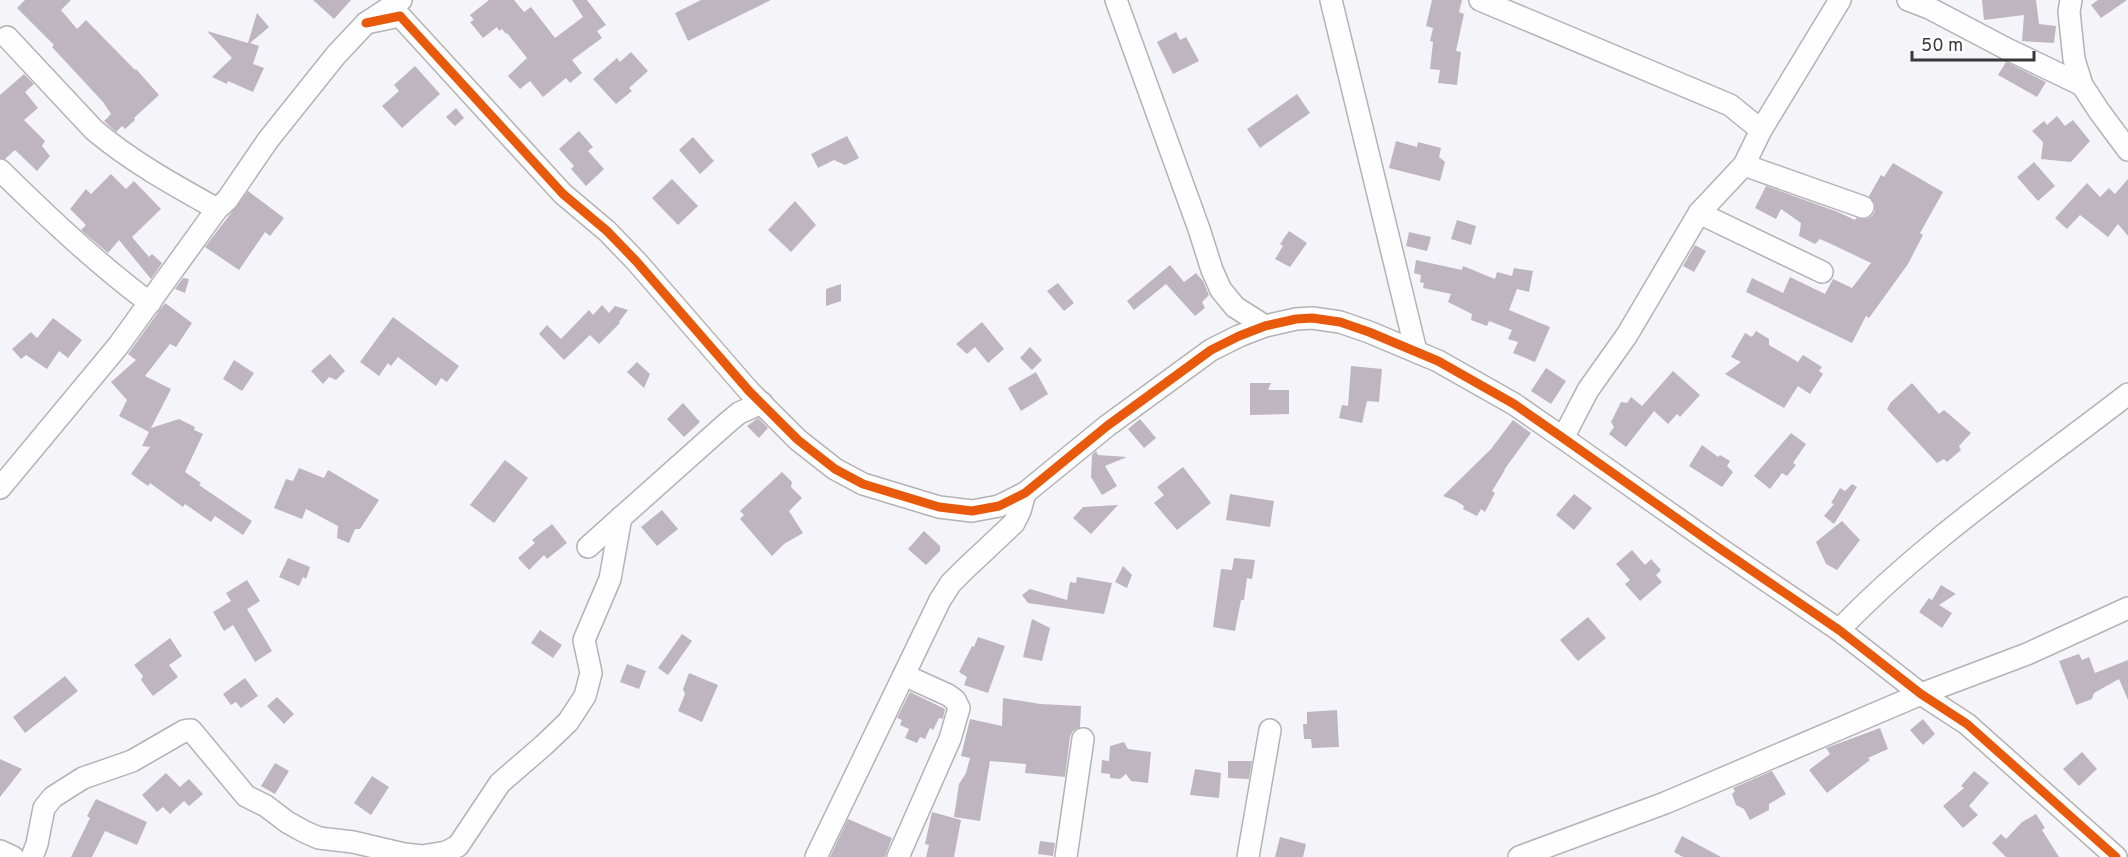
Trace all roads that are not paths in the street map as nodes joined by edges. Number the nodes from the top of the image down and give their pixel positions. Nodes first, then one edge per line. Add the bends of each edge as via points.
1 (1116, 0) edge
2 (1331, 0) edge
3 (1480, 0) edge
4 (1840, 0) edge
5 (1908, 0) edge
6 (2071, 0) edge
7 (401, 5) edge
8 (7, 37) dead end
9 (2082, 85) junction
10 (1761, 130) junction
11 (2128, 150) edge
12 (1744, 165) junction
13 (0, 170) edge
14 (1863, 207) dead end
15 (217, 209) junction
16 (1699, 213) junction
17 (1822, 272) dead end
18 (150, 303) junction
19 (1265, 326) junction
20 (1416, 351) junction
21 (2128, 394) edge
22 (762, 404) junction
23 (1563, 438) junction
24 (0, 488) edge
25 (1025, 493) junction
26 (621, 517) junction
27 (588, 547) dead end
28 (2128, 608) edge
29 (1839, 630) junction
30 (904, 675) junction
31 (1921, 694) junction
32 (1270, 730) dead end
33 (1083, 739) dead end
34 (0, 851) edge
35 (398, 855) edge
36 (13, 857) edge
37 (32, 857) edge
38 (816, 857) edge
39 (898, 857) edge
40 (1066, 857) edge
41 (1248, 857) edge
42 (1519, 857) edge
43 (2116, 857) edge

1 - 19 street via 1221,290 1236,307
2 - 20 street
3 - 10 street via 1730,105
4 - 10 street
5 - 9 street
6 - 9 street via 2074,59
7 - 15 street via 366,23 303,96
7 - 22 street via 563,194 636,261
8 - 15 street via 94,130 151,172
9 - 11 street
10 - 12 street
12 - 14 street
12 - 16 street
13 - 18 street via 55,223
15 - 18 street
16 - 17 street
16 - 23 street via 1627,335 1588,390
18 - 24 street
19 - 20 street via 1312,318 1340,322
19 - 25 street via 1210,350
20 - 23 street via 1514,405
21 - 29 street via 1922,553
22 - 25 street via 798,440 862,484 939,507 972,511 999,506
22 - 26 street via 739,413
23 - 29 street
25 - 30 street via 1014,523 951,583
26 - 27 street
26 - 35 street via 610,579 584,640 591,673 585,696 568,722 500,783 458,846 422,856
28 - 31 street via 2027,654
29 - 31 street
30 - 38 street
30 - 39 street via 948,695 959,708 950,739
31 - 42 street via 1665,803
31 - 43 street via 1967,724
32 - 41 street
33 - 40 street
34 - 36 street
35 - 37 street via 353,842 319,838 287,822 246,796 191,730 59,792 44,808

